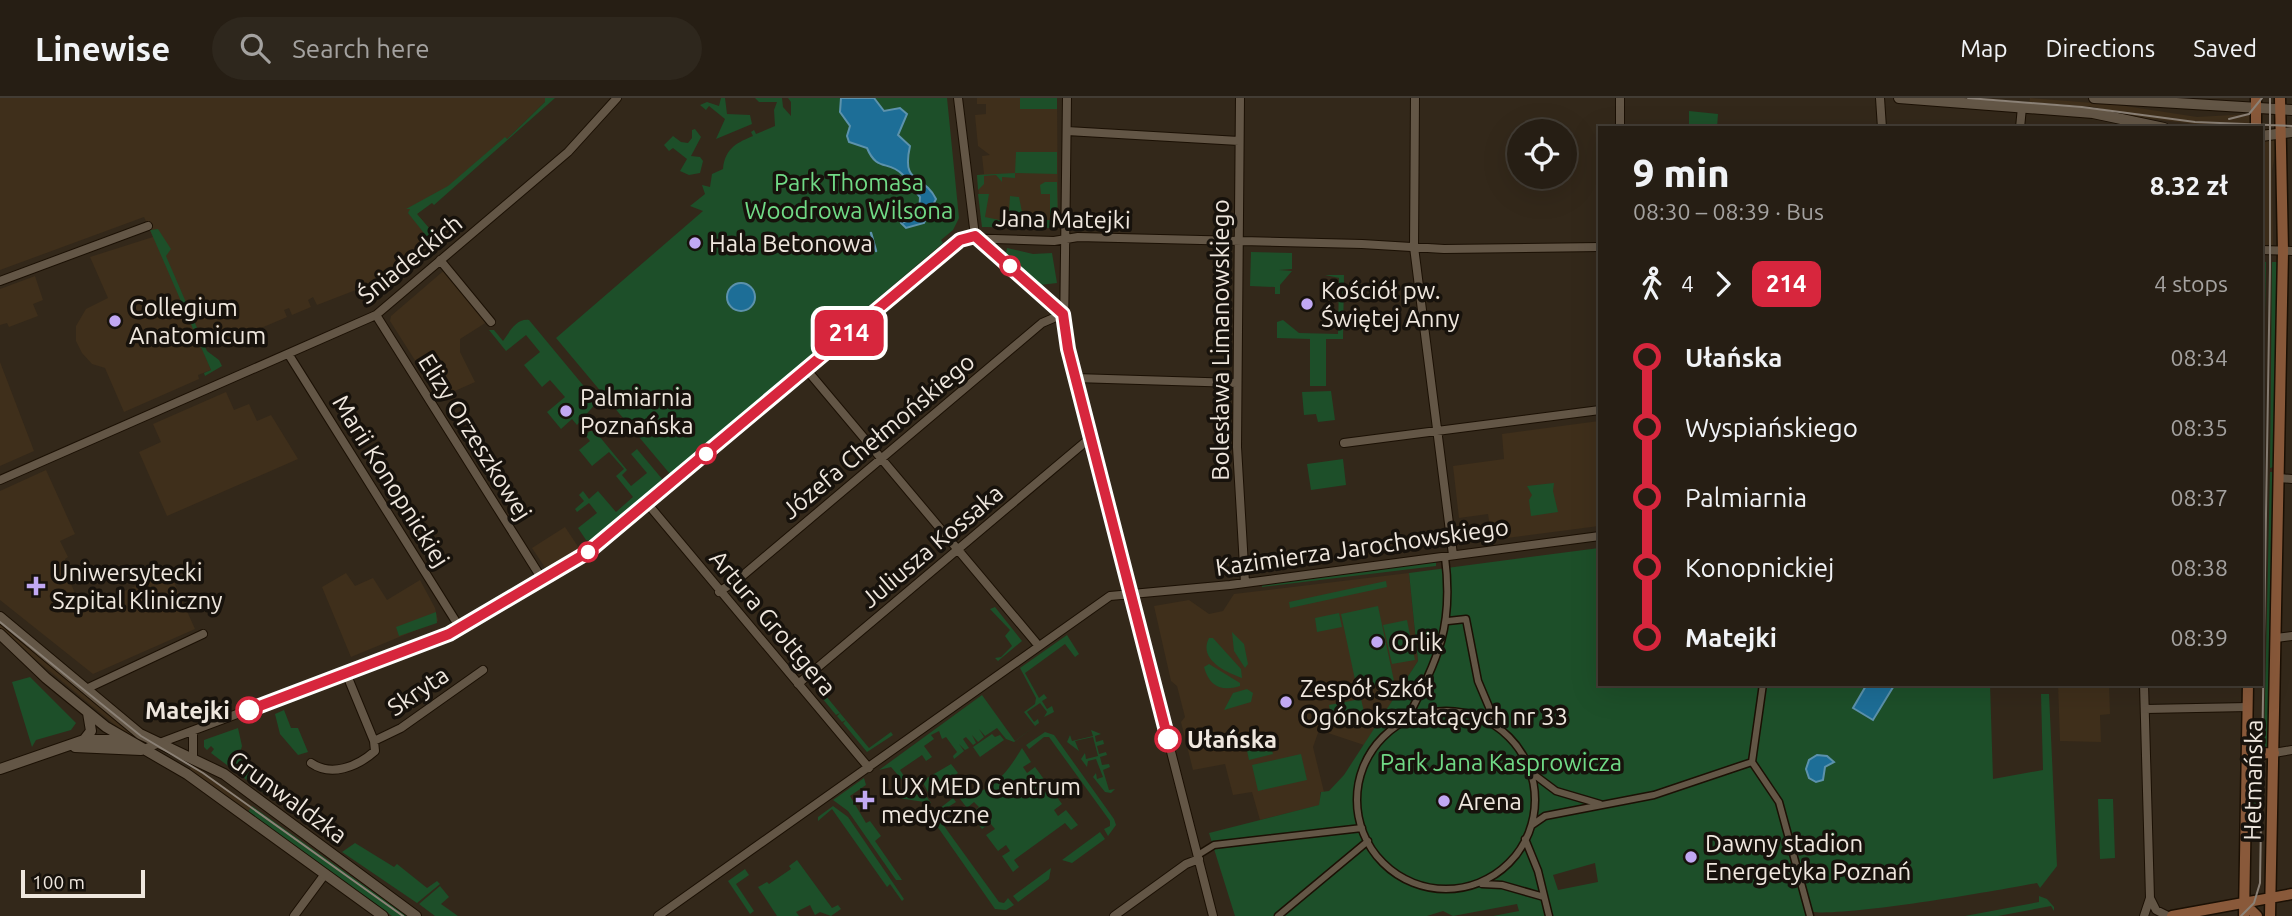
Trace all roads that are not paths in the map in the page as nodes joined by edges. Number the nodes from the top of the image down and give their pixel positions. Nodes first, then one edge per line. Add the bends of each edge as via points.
1 (617, 98) edge
2 (958, 98) edge
3 (1067, 98) edge
4 (1240, 98) edge
5 (1415, 98) edge
6 (1620, 98) edge
7 (1880, 98) edge
8 (1899, 98) edge
9 (2094, 98) edge
10 (2130, 99) edge
11 (2023, 103) edge
12 (2256, 104) edge
13 (2280, 104) edge
14 (2292, 110) edge
15 (2133, 124) edge
16 (1620, 126) edge
17 (1882, 126) edge
18 (2020, 126) edge
19 (2256, 126) edge
20 (1067, 131) junction
21 (2287, 132) edge
22 (2263, 136) edge
23 (1239, 141) junction
24 (971, 220) junction
25 (148, 226) dead end
26 (975, 236) junction
27 (1065, 239) junction
28 (960, 240) junction
29 (1240, 241) junction
30 (1414, 247) junction
31 (1598, 247) edge
32 (2263, 250) edge
33 (2287, 251) edge
34 (440, 260) junction
35 (0, 281) edge
36 (1063, 314) junction
37 (376, 316) junction
38 (491, 322) dead end
39 (289, 355) junction
40 (2286, 360) edge
41 (806, 369) junction
42 (1075, 378) junction
43 (1237, 383) junction
44 (1598, 410) edge
45 (1437, 429) junction
46 (1090, 438) junction
47 (1344, 443) dead end
48 (880, 459) junction
49 (2279, 478) junction
50 (2292, 479) edge
51 (0, 480) edge
52 (647, 503) junction
53 (1598, 536) edge
54 (958, 549) junction
55 (1449, 556) junction
56 (542, 579) junction
57 (1245, 583) junction
58 (719, 592) junction
59 (1130, 594) junction
60 (0, 617) edge
61 (1448, 621) junction
62 (460, 628) junction
63 (0, 634) edge
64 (204, 634) dead end
65 (2292, 636) edge
66 (2276, 638) junction
67 (1038, 645) junction
68 (482, 670) dead end
69 (346, 673) junction
70 (799, 684) junction
71 (1763, 686) edge
72 (2144, 686) edge
73 (2248, 686) edge
74 (86, 689) junction
75 (2248, 707) junction
76 (2145, 709) junction
77 (88, 712) junction
78 (1407, 719) junction
79 (1497, 726) junction
80 (193, 731) junction
81 (84, 740) junction
82 (125, 740) junction
83 (374, 741) junction
84 (160, 745) junction
85 (72, 747) junction
86 (141, 750) junction
87 (2292, 750) edge
88 (2274, 753) junction
89 (2247, 754) junction
90 (193, 758) junction
91 (1752, 762) junction
92 (311, 763) dead end
93 (869, 768) junction
94 (0, 769) edge
95 (1531, 773) junction
96 (187, 774) junction
97 (1606, 805) junction
98 (1532, 825) junction
99 (1362, 828) junction
100 (1525, 839) junction
101 (1368, 841) junction
102 (1198, 857) junction
103 (325, 874) junction
104 (1482, 884) junction
105 (2290, 895) edge
106 (1544, 897) junction
107 (2150, 898) junction
108 (2245, 902) junction
109 (2269, 910) edge
110 (294, 916) edge
111 (383, 916) edge
112 (416, 916) edge
113 (658, 916) edge
114 (1114, 916) edge
115 (1213, 916) edge
116 (1278, 916) edge
117 (1549, 916) edge
118 (1810, 916) edge
119 (2144, 916) edge
120 (2170, 916) edge
121 (2244, 916) edge
122 (2258, 916) edge

1 - 34 street, Śniadeckich via 568,152
2 - 24 street
3 - 20 street
4 - 23 street, Bolesława Limanowskiego
5 - 30 street
6 - 16 street
7 - 17 street
8 - 11 street
9 - 10 street
10 - 12 street
11 - 15 street
11 - 18 street
12 - 13 street
12 - 19 main road
13 - 14 street
13 - 21 main road, Hetmańska
20 - 23 street
20 - 27 street
21 - 22 street
21 - 33 main road, Hetmańska
23 - 29 street, Bolesława Limanowskiego
24 - 26 street
24 - 28 street
25 - 35 street
26 - 27 street, Jana Matejki
26 - 28 street, Jana Matejki
26 - 36 street
27 - 29 street, Jana Matejki
27 - 36 street
28 - 41 street, Jana Matejki
29 - 30 street, Jana Matejki
29 - 43 street, Bolesława Limanowskiego
30 - 31 street, Jana Matejki
30 - 45 street
32 - 33 street
33 - 40 main road, Hetmańska
34 - 37 street, Śniadeckich
34 - 38 street
36 - 42 street
36 - 48 street, Józefa Chełmońskiego via 1042,323
37 - 39 street, Śniadeckich
37 - 56 street, Elizy Orzeszkowej
39 - 51 street, Śniadeckich
39 - 62 street, Marii Konopnickiej
40 - 49 main road, Hetmańska
41 - 48 street
41 - 52 street, Jana Matejki
42 - 43 street
42 - 46 street
43 - 57 street, Bolesława Limanowskiego
44 - 45 street
45 - 47 street
45 - 55 street
46 - 54 street, Juliusza Kossaka
46 - 59 street
48 - 54 street
48 - 58 street, Józefa Chełmońskiego
49 - 50 street
49 - 66 main road, Hetmańska
52 - 56 street, Jana Matejki via 588,552
52 - 58 street, Artura Grottgera
53 - 55 street, Kazimierza Jarochowskiego
54 - 67 street
54 - 70 street, Juliusza Kossaka
55 - 57 street, Kazimierza Jarochowskiego
55 - 61 street
56 - 62 street, Jana Matejki
57 - 59 street, Kazimierza Jarochowskiego
58 - 70 street, Artura Grottgera
59 - 67 street via 1103,600
59 - 102 street
60 - 74 street, Grunwaldzka
61 - 78 street via 1432,670
61 - 79 street via 1466,619 1478,681
62 - 69 street, Jana Matejki
63 - 77 street, Grunwaldzka
64 - 74 street
65 - 66 street
66 - 88 main road, Hetmańska
67 - 93 street
68 - 83 street, Skryta via 401,728
69 - 80 street, Jana Matejki
69 - 83 street, Skryta
70 - 93 street, Artura Grottgera
71 - 91 street
72 - 76 street
73 - 75 main road, Hetmańska
74 - 84 street, Grunwaldzka
75 - 76 street
75 - 89 main road, Hetmańska
76 - 107 street
77 - 81 street via 91,731
77 - 82 street, Grunwaldzka
78 - 79 street via 1451,710
78 - 99 street via 1386,733 1362,771 1358,792
79 - 95 street via 1514,743
80 - 84 street, Jana Matejki
80 - 90 street
81 - 82 street
81 - 85 street
82 - 84 street
82 - 86 street, Grunwaldzka
83 - 92 street, Skryta via 375,751 367,758 331,772
84 - 86 street, Jana Matejki
84 - 90 street, Grunwaldzka
85 - 86 street
85 - 94 street
86 - 96 street, Grunwaldzka
87 - 88 street
88 - 89 main road
88 - 109 main road, Hetmańska
89 - 108 main road, Hetmańska
90 - 96 street via 185,766
90 - 112 street, Grunwaldzka via 233,780
91 - 97 street via 1674,789
91 - 118 street via 1779,802
93 - 113 street
95 - 97 street via 1556,791
95 - 98 street
96 - 103 street, Grunwaldzka
97 - 98 street via 1545,816
98 - 100 street
99 - 101 street
99 - 102 street via 1214,845
100 - 104 street
100 - 106 street
101 - 104 street via 1394,874 1422,890
101 - 116 street
102 - 114 street
102 - 115 street
103 - 110 street
103 - 111 street, Grunwaldzka
104 - 106 street
105 - 109 main road
106 - 117 street
107 - 119 street
107 - 120 street via 2156,910
108 - 109 main road
108 - 120 main road
108 - 121 main road, Hetmańska
108 - 122 main road

